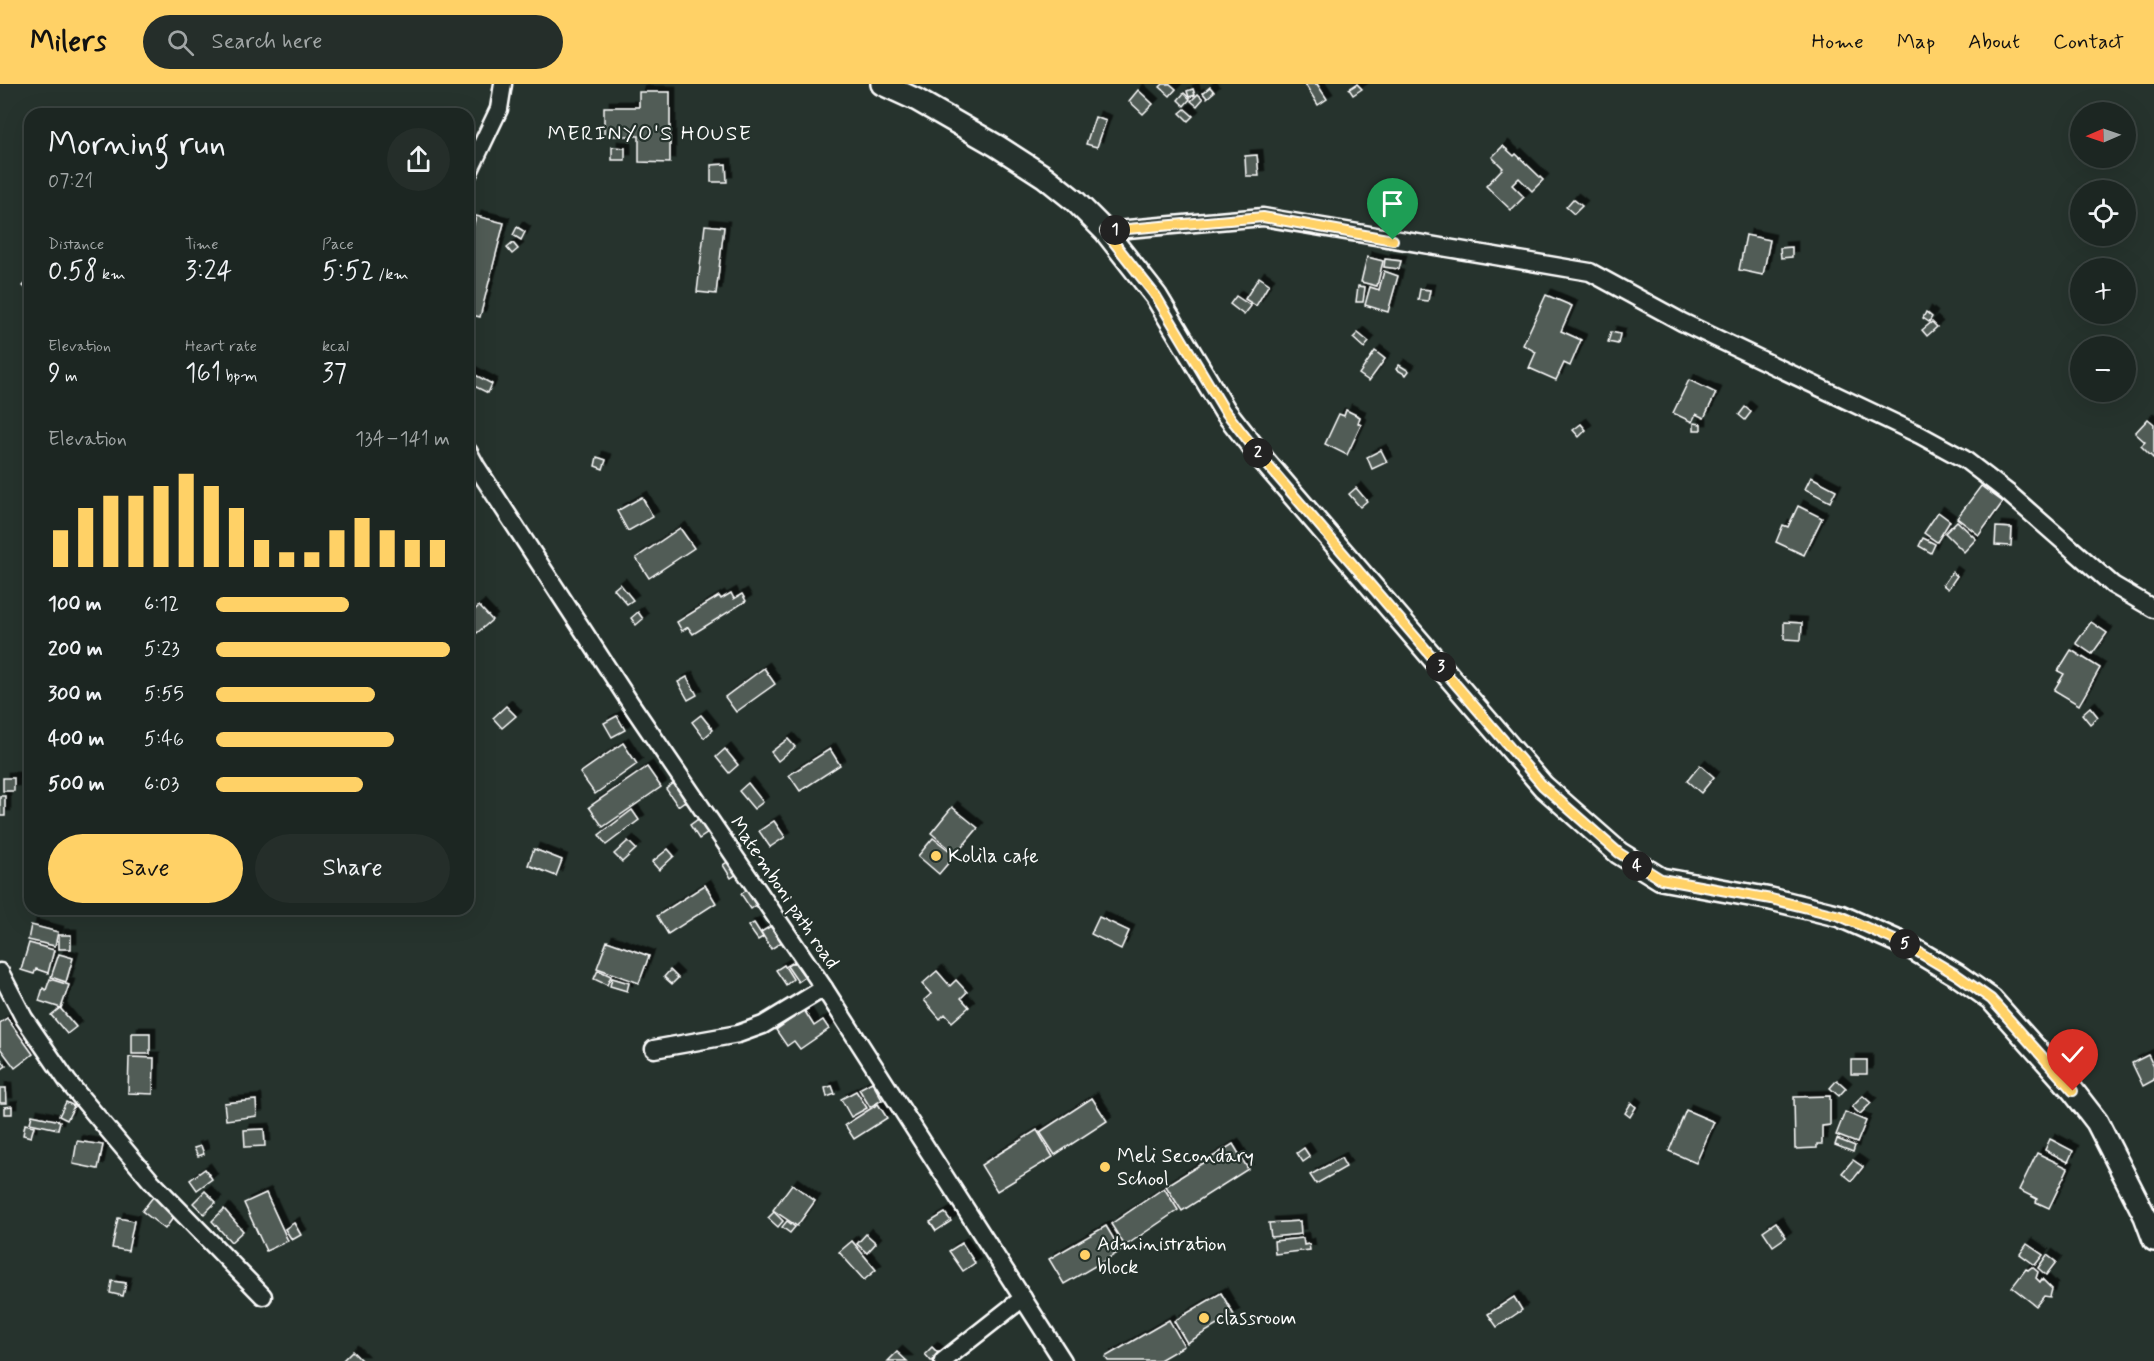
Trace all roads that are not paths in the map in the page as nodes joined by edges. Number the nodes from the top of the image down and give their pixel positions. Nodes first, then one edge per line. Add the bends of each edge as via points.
1 (503, 84) edge
2 (882, 84) edge
3 (474, 161) edge
4 (1105, 231) junction
5 (474, 462) edge
6 (2154, 609) edge
7 (0, 972) edge
8 (824, 988) junction
9 (654, 1049) dead end
10 (2154, 1240) edge
11 (263, 1296) dead end
12 (1023, 1298) junction
13 (943, 1361) edge
14 (1063, 1361) edge

1 - 3 street via 499,109
2 - 4 street via 917,100 1045,177
4 - 6 street via 1263,217 1590,272 1682,322 1964,459 2113,585
4 - 10 street via 1156,296 1225,411 1265,462 1543,786 1619,853 1661,879 1840,916 1908,946 1991,999 2097,1122
5 - 8 street, Matemboni path road via 631,705
7 - 11 street via 24,1018 68,1082 151,1181
8 - 9 street via 754,1028
8 - 12 street, Matemboni path road
12 - 13 street
12 - 14 street, Matemboni path road

